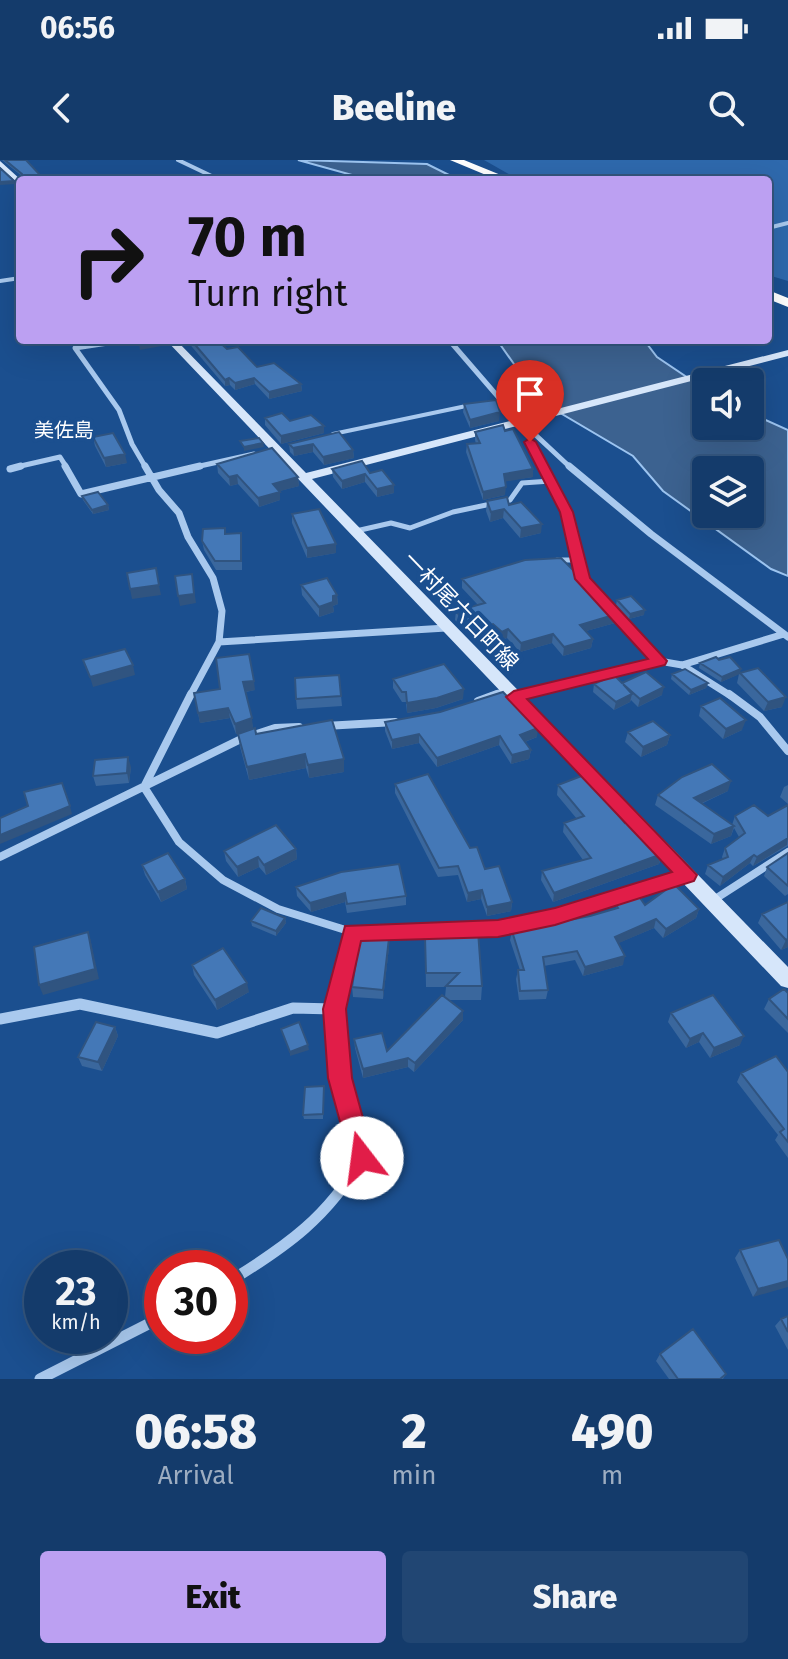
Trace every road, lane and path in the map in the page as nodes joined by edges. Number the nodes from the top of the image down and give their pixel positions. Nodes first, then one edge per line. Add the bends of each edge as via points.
1 (178, 160) edge
2 (455, 160) edge
3 (0, 163) edge
4 (212, 176) edge
5 (497, 176) edge
6 (16, 179) edge
7 (102, 344) edge
8 (175, 344) edge
9 (453, 344) edge
10 (786, 356) edge
11 (504, 402) junction
12 (491, 403) edge
13 (478, 404) edge
14 (526, 426) junction
15 (330, 435) edge
16 (282, 448) junction
17 (10, 469) dead end
18 (153, 476) junction
19 (306, 477) junction
20 (551, 481) junction
21 (356, 531) junction
22 (550, 559) edge
23 (578, 560) junction
24 (446, 628) junction
25 (786, 635) edge
26 (219, 642) junction
27 (659, 661) junction
28 (682, 665) junction
29 (511, 693) junction
30 (465, 705) edge
31 (399, 722) edge
32 (320, 726) edge
33 (305, 727) edge
34 (788, 751) edge
35 (144, 787) junction
36 (788, 852) edge
37 (0, 857) edge
38 (687, 875) junction
39 (712, 901) junction
40 (352, 932) junction
41 (788, 980) edge
42 (334, 1009) junction
43 (0, 1019) edge
44 (248, 1270) edge
45 (144, 1326) edge
46 (40, 1379) edge

1 - 4 street
2 - 5 highway
3 - 6 main road
7 - 18 street via 75,348 119,410 132,444
8 - 16 main road, 一村尾六日町線
9 - 11 street
10 - 14 main road
11 - 12 lane
11 - 14 street
13 - 15 lane
14 - 19 main road
14 - 20 street
14 - 25 street via 628,518
16 - 18 street
16 - 19 main road, 一村尾六日町線
17 - 18 street via 60,457 81,494
18 - 26 street via 213,578 222,611
19 - 21 main road, 一村尾六日町線
20 - 21 lane via 522,483 510,500 410,528 391,523
20 - 23 street via 567,512
21 - 24 main road, 一村尾六日町線
22 - 23 lane
23 - 27 street via 583,579
24 - 26 street
24 - 29 main road, 一村尾六日町線
25 - 28 street
26 - 35 street
27 - 28 street
27 - 29 street
28 - 34 street via 760,717
29 - 30 street
29 - 38 main road, 一村尾六日町線
31 - 32 street
33 - 35 street via 275,728 239,740
35 - 37 street
35 - 40 street via 179,842 223,880 278,909
36 - 39 street
38 - 39 main road, 一村尾六日町線
38 - 40 street via 555,917 498,928
39 - 41 main road, 一村尾六日町線
40 - 42 street
42 - 43 street via 293,1008 217,1033 80,1004
42 - 44 street via 340,1078 362,1158 345,1191 295,1241
45 - 46 street

